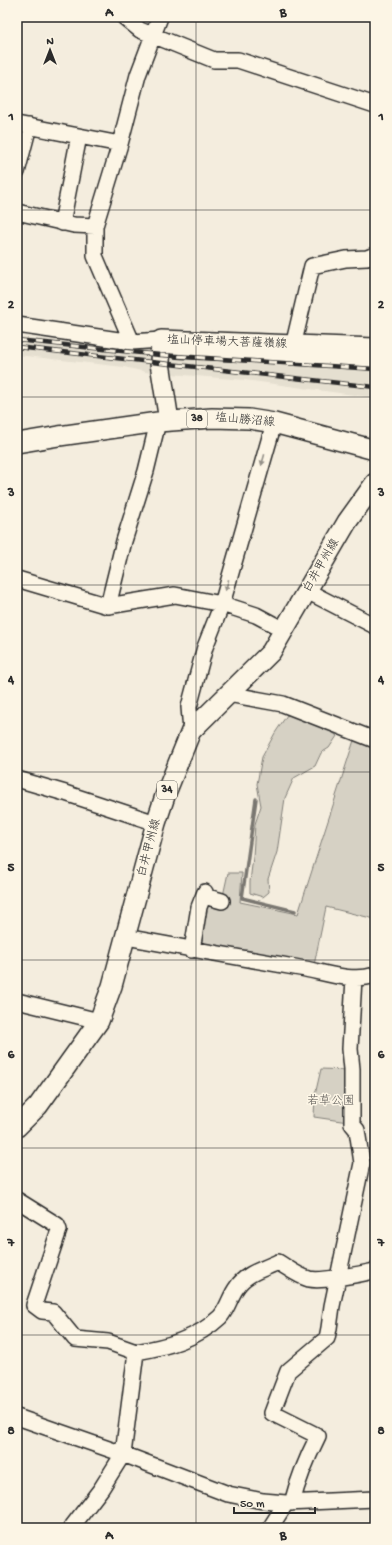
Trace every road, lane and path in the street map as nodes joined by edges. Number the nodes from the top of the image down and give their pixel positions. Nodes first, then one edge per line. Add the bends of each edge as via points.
1 (124, 17) edge
2 (160, 17) edge
3 (154, 36) junction
4 (375, 105) edge
5 (23, 125) edge
6 (79, 136) junction
7 (120, 144) junction
8 (17, 172) edge
9 (17, 212) edge
10 (62, 223) junction
11 (95, 226) junction
12 (375, 255) edge
13 (17, 325) edge
14 (167, 340) junction
15 (132, 342) junction
16 (293, 346) junction
17 (375, 348) edge
18 (375, 360) edge
19 (164, 422) junction
20 (274, 423) junction
21 (17, 443) edge
22 (375, 450) edge
23 (375, 483) edge
24 (17, 579) edge
25 (307, 591) junction
26 (222, 604) junction
27 (108, 606) junction
28 (375, 626) edge
29 (284, 630) junction
30 (228, 694) junction
31 (191, 731) junction
32 (375, 740) edge
33 (17, 779) edge
34 (156, 823) junction
35 (222, 901) dead end
36 (126, 937) junction
37 (192, 950) junction
38 (375, 975) edge
39 (354, 978) junction
40 (17, 1001) edge
41 (99, 1022) junction
42 (17, 1126) edge
43 (17, 1200) edge
44 (375, 1271) edge
45 (338, 1278) junction
46 (136, 1352) junction
47 (17, 1417) edge
48 (123, 1454) junction
49 (375, 1499) edge
50 (289, 1503) junction
51 (71, 1528) edge
52 (270, 1528) edge

1 - 3 street via 140,30
2 - 3 street
3 - 4 street via 214,60 238,60
3 - 7 street via 138,75
5 - 6 street
5 - 8 street
6 - 7 street
6 - 10 street
7 - 11 street
9 - 10 street
10 - 11 street
11 - 15 street via 95,256
12 - 16 street via 312,266
13 - 15 street
14 - 15 street
14 - 16 main road, 塩山停車場大菩薩嶺線
14 - 18 street via 177,350
14 - 19 main road, 塩山停車場大菩薩嶺線 via 161,369
16 - 17 main road, 塩山停車場大菩薩嶺線
19 - 20 main road, 塩山勝沼線 / 38 via 212,418
19 - 21 main road, 塩山勝沼線 / 38
19 - 27 street via 124,541
20 - 22 main road, 塩山勝沼線 / 38
20 -> 26 street
23 - 25 main road, 白井甲州線 / 34 via 347,522
24 - 27 street
25 - 28 street
25 - 29 main road, 白井甲州線 / 34
26 - 27 street via 175,595
26 - 29 street via 256,615
26 - 31 street via 205,647 189,707
29 - 30 main road, 白井甲州線 / 34 via 271,652
30 - 31 main road, 白井甲州線 / 34
30 - 32 street via 283,704
31 - 34 main road, 白井甲州線 / 34
33 - 34 street via 66,792
34 - 36 main road, 白井甲州線 / 34
35 - 37 street via 205,894 199,907
36 - 37 street
36 - 41 main road, 白井甲州線 / 34
37 - 39 street
38 - 39 street
39 - 45 street via 350,1049 352,1124 356,1130 362,1162
40 - 41 street
41 - 42 main road, 白井甲州線 / 34 via 38,1106
43 - 46 street via 57,1225 59,1230 34,1305 42,1311 53,1312 75,1339 108,1342
44 - 45 street
45 - 46 street via 310,1279 300,1276 278,1262 247,1276 237,1287 220,1317 194,1336
45 - 50 street via 327,1338 288,1371 272,1413 318,1436
46 - 48 street
47 - 48 street
48 - 50 street via 228,1494
48 - 51 street
49 - 50 street
50 - 52 street

